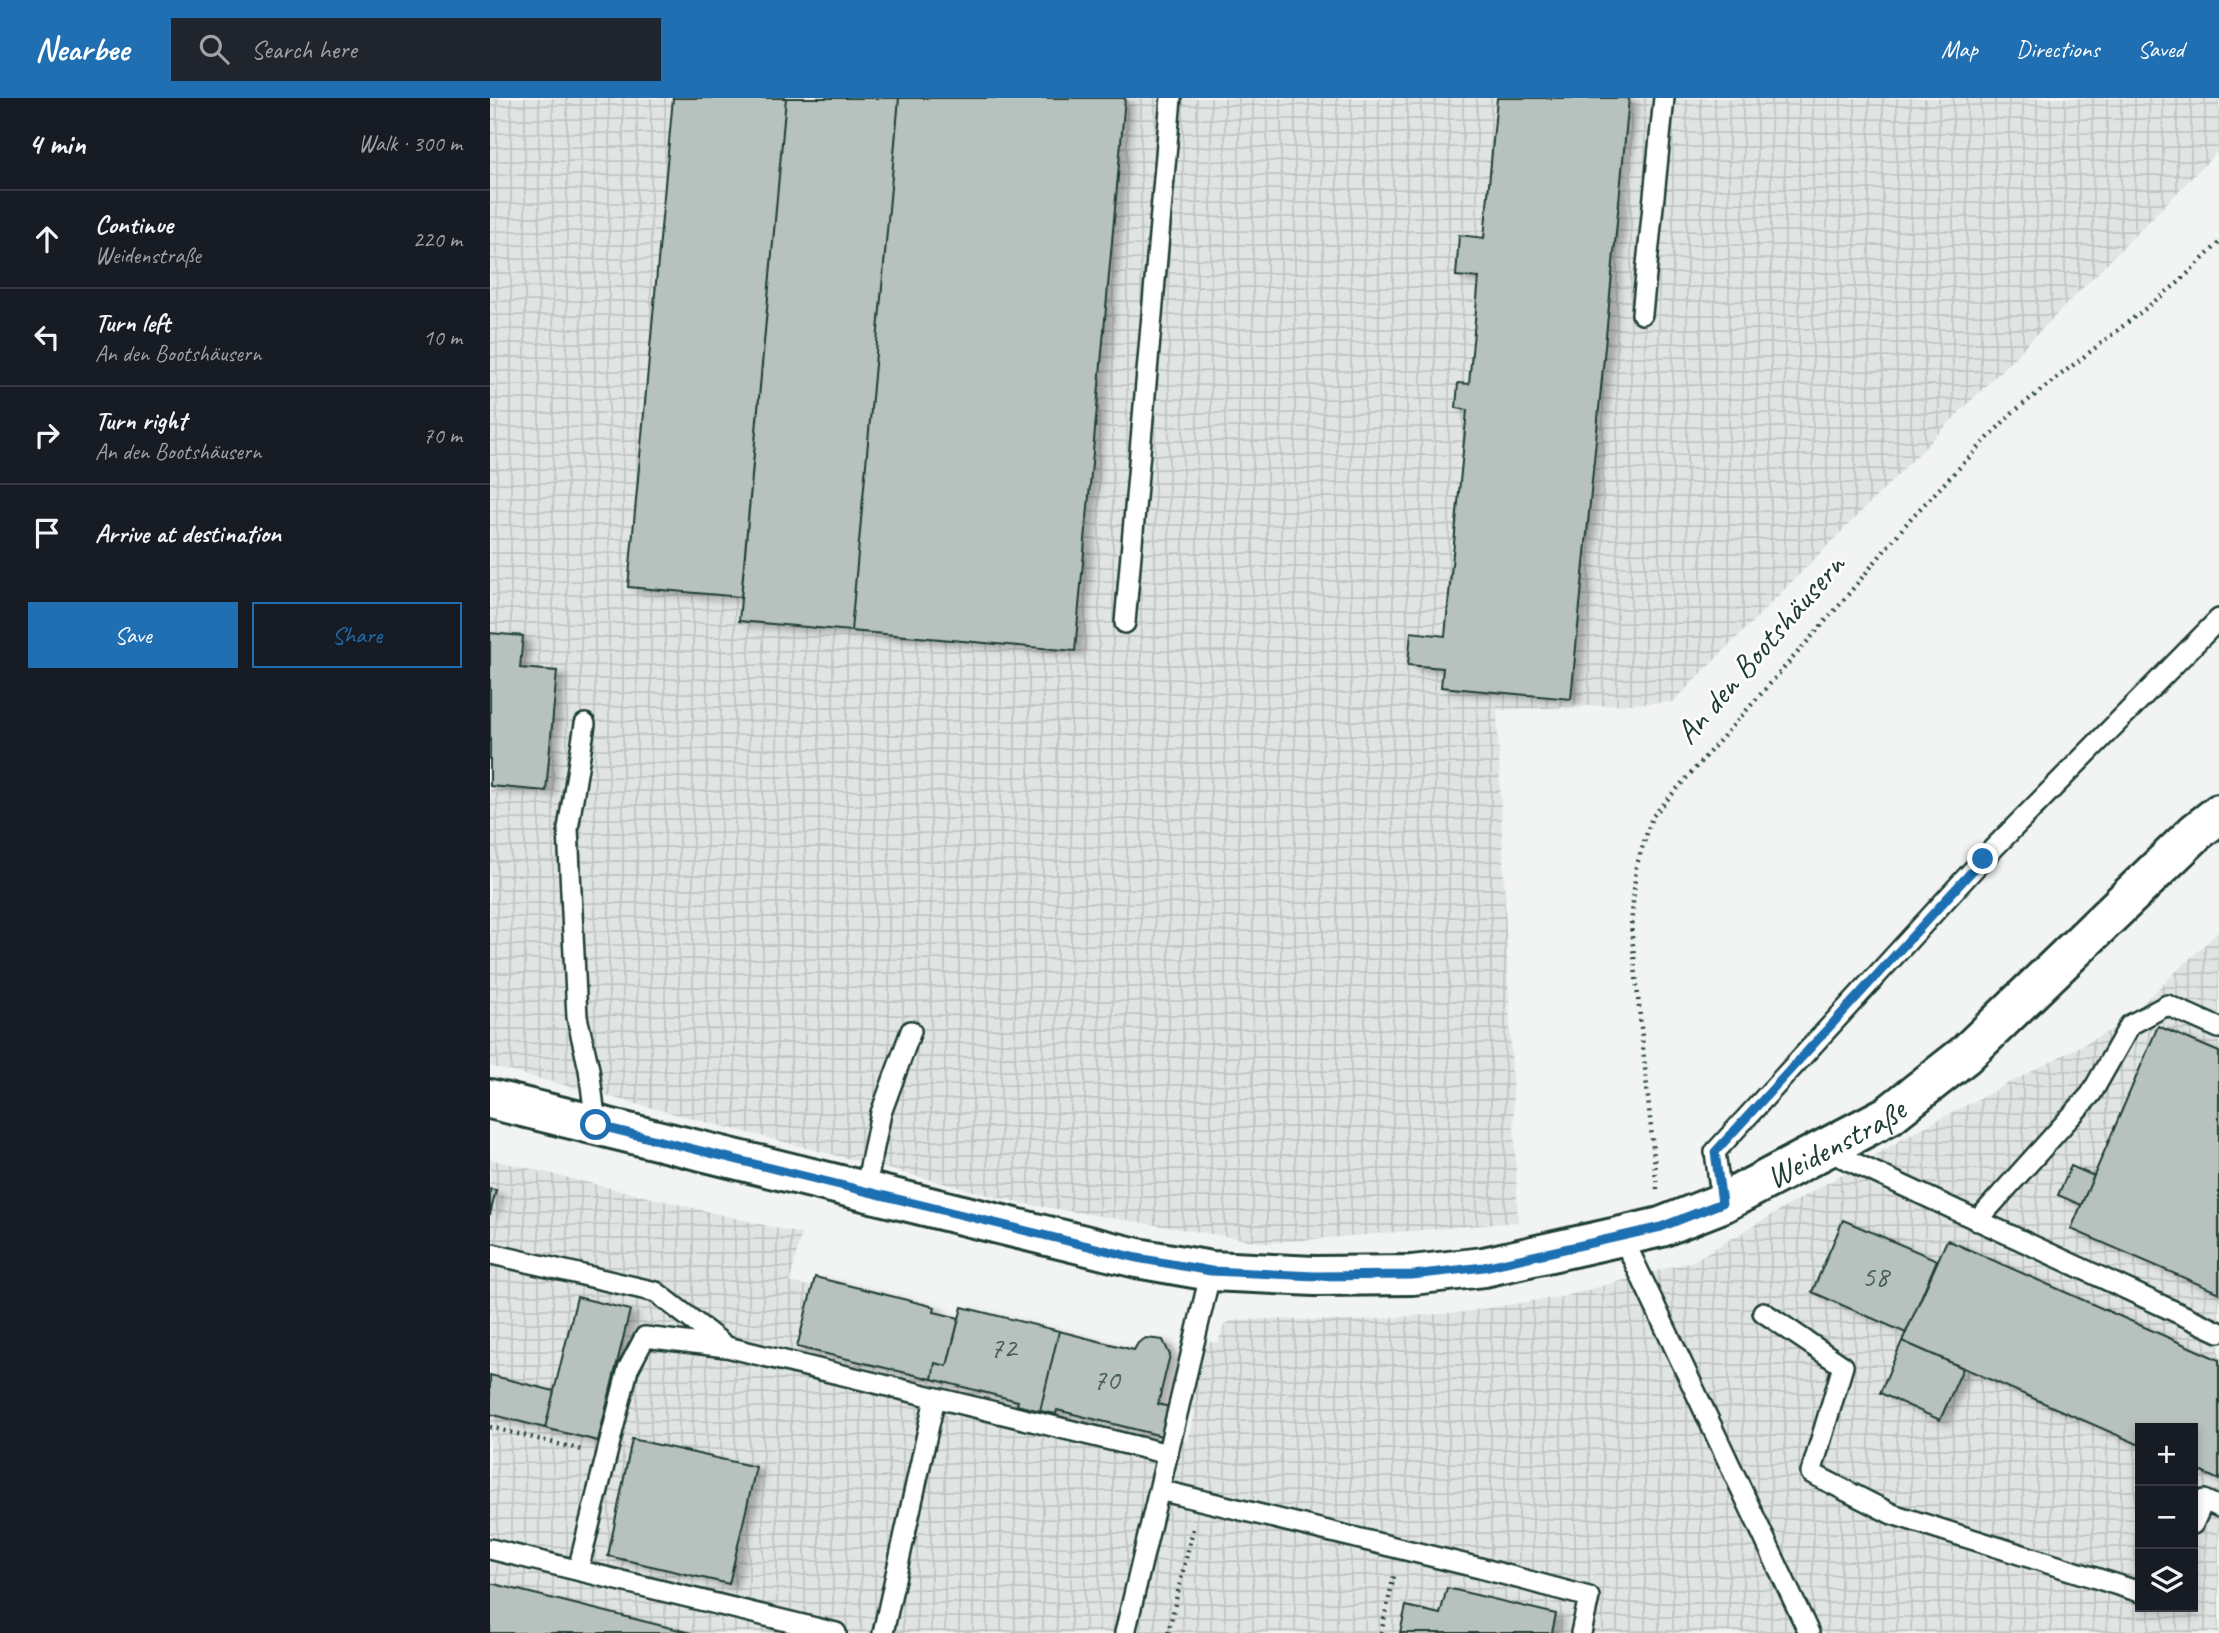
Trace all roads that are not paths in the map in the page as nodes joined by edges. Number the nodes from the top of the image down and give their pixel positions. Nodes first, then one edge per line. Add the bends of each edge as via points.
1 (1171, 98) edge
2 (1664, 98) edge
3 (1642, 314) dead end
4 (2219, 619) edge
5 (1125, 623) dead end
6 (585, 724) dead end
7 (2219, 814) edge
8 (2219, 1028) edge
9 (911, 1031) dead end
10 (490, 1099) edge
11 (596, 1125) junction
12 (1824, 1149) junction
13 (865, 1191) junction
14 (1722, 1203) junction
15 (1977, 1221) junction
16 (1622, 1236) junction
17 (492, 1254) dead end
18 (1211, 1271) junction
19 (1763, 1312) dead end
20 (2219, 1332) edge
21 (727, 1348) junction
22 (935, 1398) junction
23 (1168, 1454) junction
24 (1159, 1490) junction
25 (2219, 1507) edge
26 (2198, 1513) edge
27 (490, 1549) edge
28 (579, 1570) junction
29 (2135, 1590) edge
30 (836, 1633) edge
31 (883, 1633) edge
32 (1125, 1633) edge
33 (1581, 1633) edge
34 (1809, 1633) edge

1 - 5 lane
2 - 3 lane
4 - 14 lane via 1983,859 1715,1152
6 - 11 lane via 568,829 577,1017
7 - 12 street, Weidenstraße via 1965,1055 1889,1115
8 - 15 lane via 2167,1005 2130,1025 2091,1094
9 - 13 lane via 881,1113
10 - 11 street, Weidenstraße
11 - 13 street, Weidenstraße
12 - 14 street, Weidenstraße
12 - 15 lane
13 - 18 street, Weidenstraße via 1137,1258
14 - 16 street, Weidenstraße via 1661,1227
15 - 20 lane
16 - 18 street, Weidenstraße via 1484,1267 1412,1275
16 - 34 lane
17 - 21 lane via 656,1293
18 - 23 lane
19 - 29 lane via 1843,1366 1811,1474 1892,1514
21 - 22 lane
21 - 28 lane via 645,1337 628,1369
22 - 23 lane
22 - 31 lane
23 - 24 lane
24 - 32 lane
24 - 33 lane via 1589,1597
25 - 26 lane via 2204,1500
27 - 28 lane
28 - 30 lane

